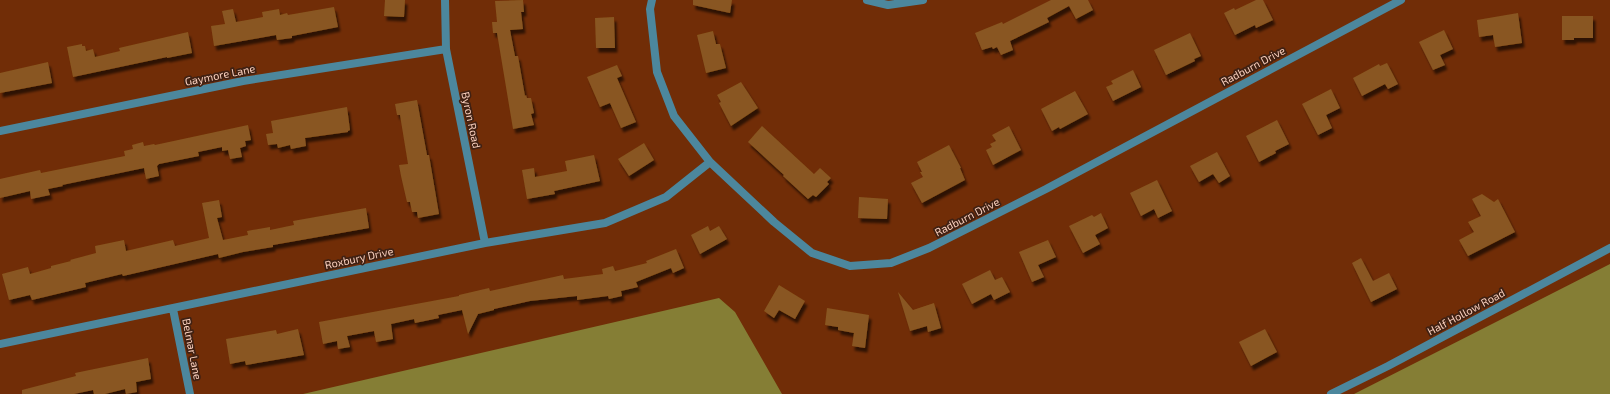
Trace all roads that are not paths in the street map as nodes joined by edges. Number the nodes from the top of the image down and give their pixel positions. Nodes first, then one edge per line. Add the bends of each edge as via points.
1 (445, 0) edge
2 (652, 0) edge
3 (867, 0) edge
4 (923, 0) edge
5 (1401, 0) edge
6 (446, 49) junction
7 (0, 131) edge
8 (710, 162) junction
9 (485, 243) junction
10 (1610, 248) edge
11 (173, 309) junction
12 (0, 344) edge
13 (190, 394) edge
14 (1331, 394) edge

1 - 6 street, Byron Road
2 - 8 street, Radburn Drive via 650,9 657,72 674,116
3 - 4 street via 888,4
5 - 8 street, Radburn Drive via 1046,188 929,248 890,263 850,266 812,254
6 - 7 street, Gaymore Lane via 243,81
6 - 9 street, Byron Road
8 - 9 street, Roxbury Drive via 666,197 605,222
9 - 11 street, Roxbury Drive
10 - 14 street, Half Hollow Road
11 - 12 street, Roxbury Drive
11 - 13 street, Belmar Lane

